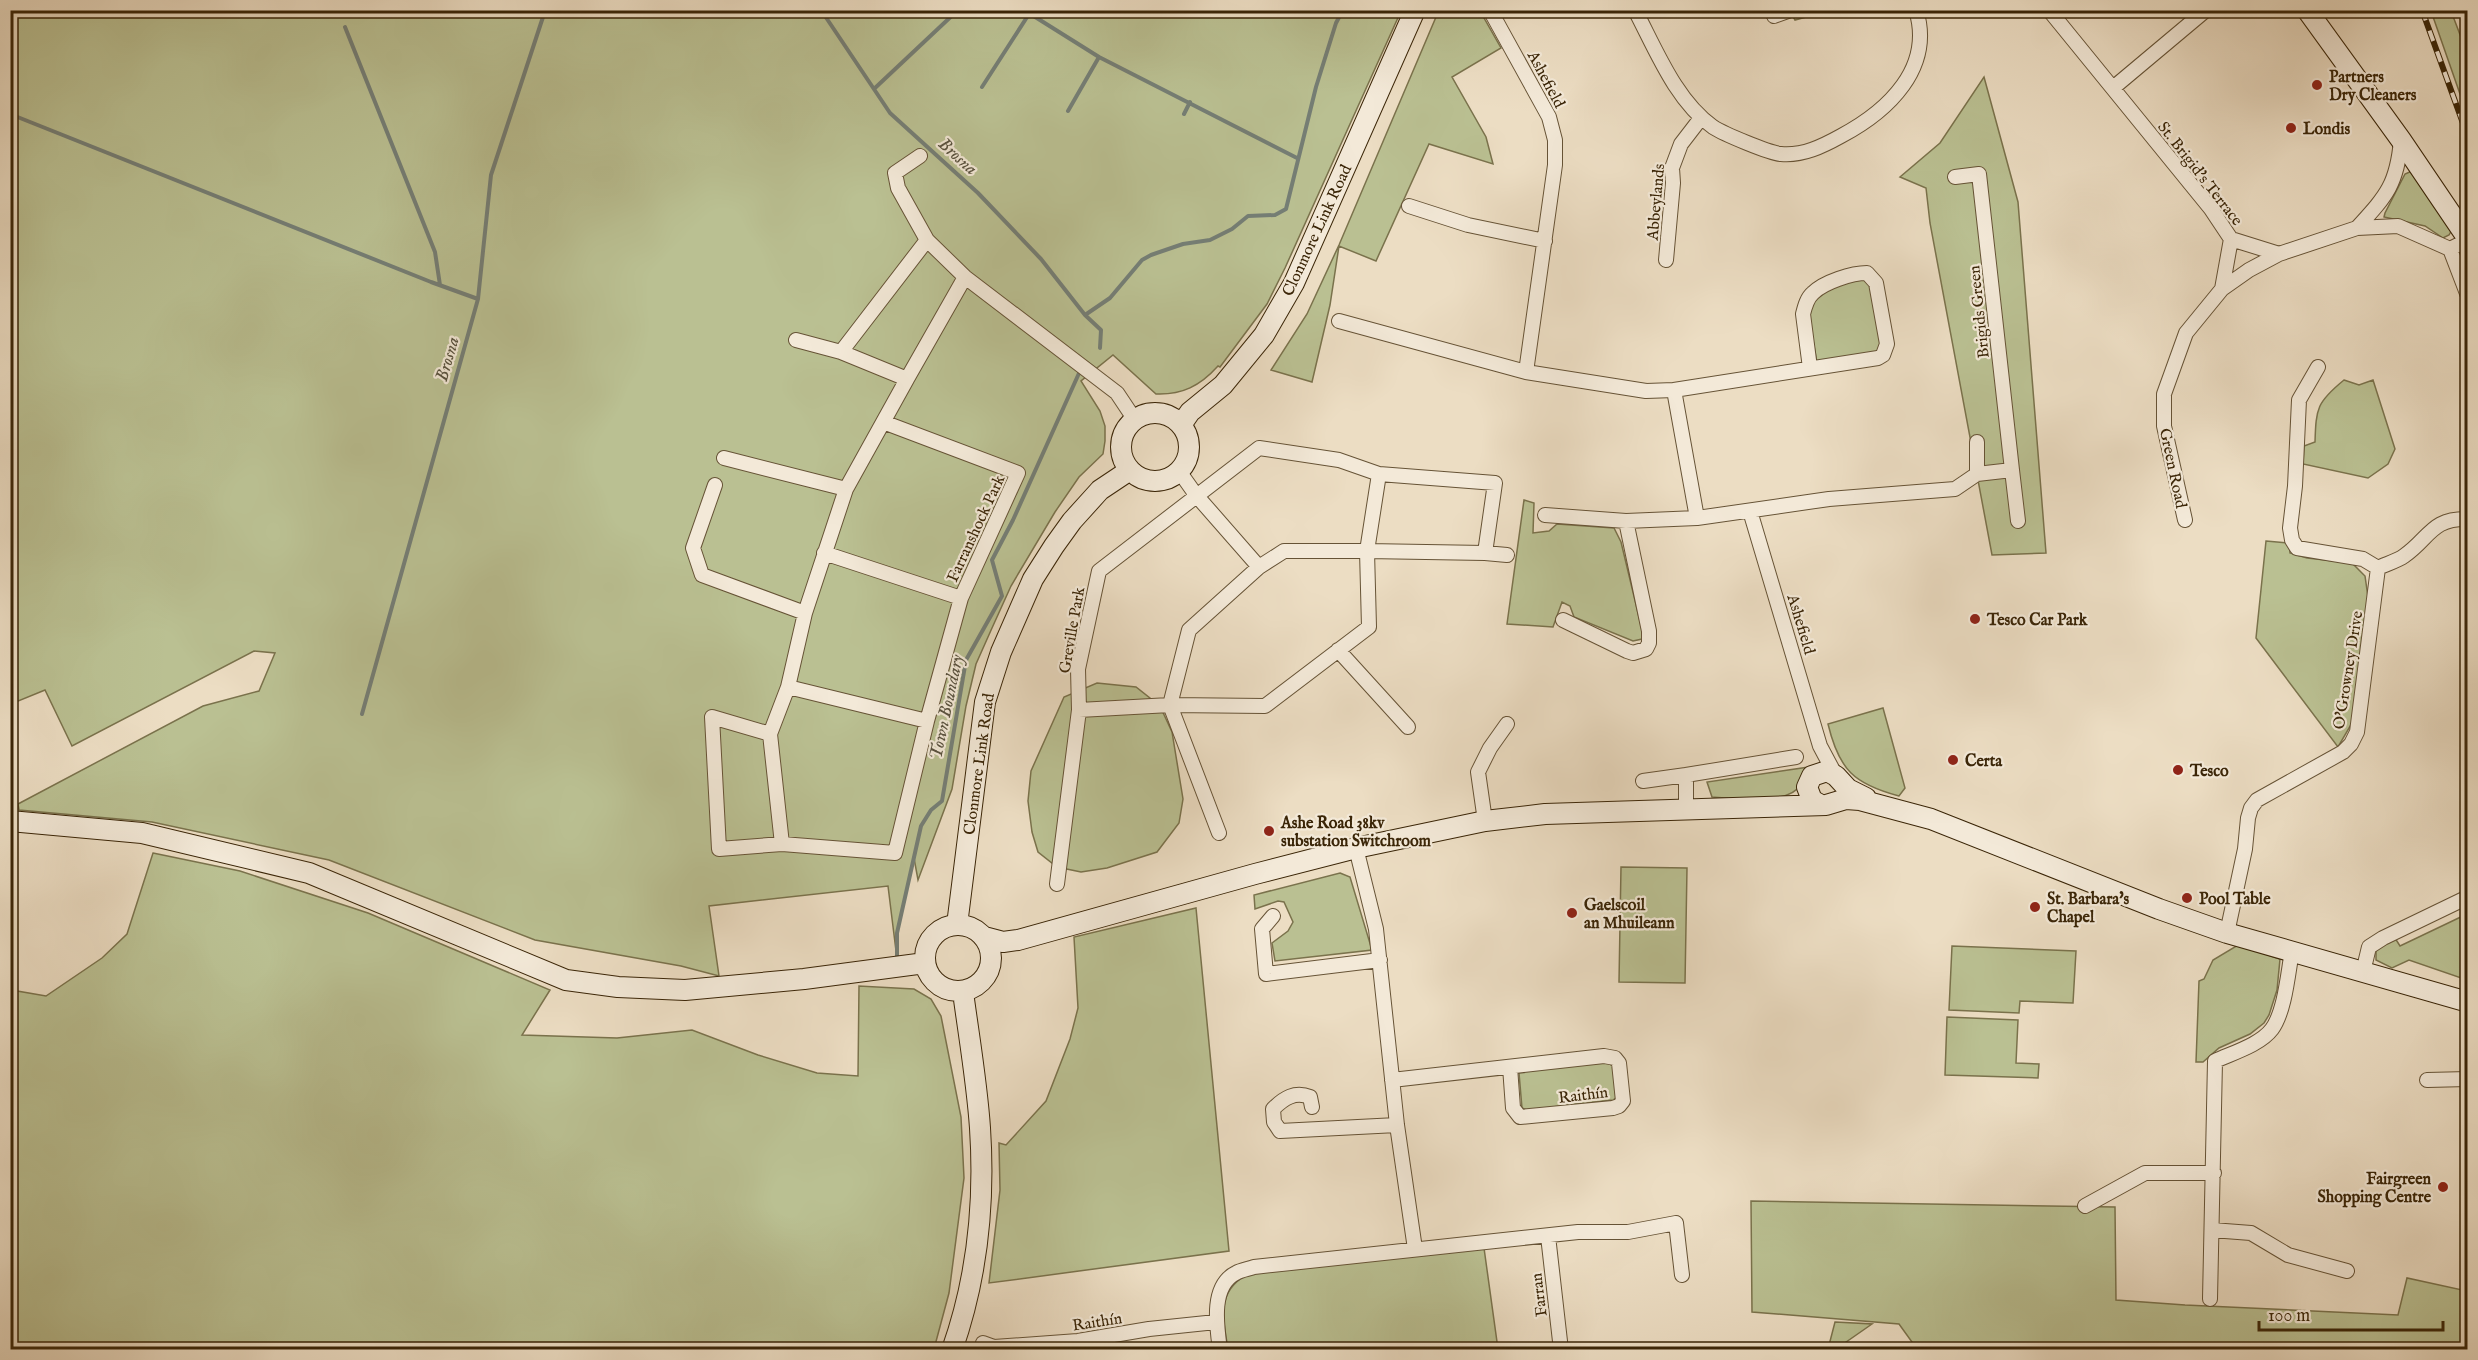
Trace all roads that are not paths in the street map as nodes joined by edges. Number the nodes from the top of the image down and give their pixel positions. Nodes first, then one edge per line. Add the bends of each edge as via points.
1 (1415, 10) edge
2 (1490, 10) edge
3 (1635, 10) edge
4 (1772, 10) edge
5 (1916, 10) edge
6 (2049, 10) edge
7 (2206, 10) edge
8 (2307, 10) edge
9 (1788, 11) edge
10 (2113, 88) junction
11 (1701, 118) junction
12 (2401, 140) junction
13 (920, 156) dead end
14 (1954, 177) dead end
15 (1409, 206) dead end
16 (2357, 228) junction
17 (2231, 239) junction
18 (2467, 239) edge
19 (927, 240) junction
20 (1545, 241) junction
21 (2450, 249) junction
22 (2279, 254) junction
23 (1666, 260) dead end
24 (964, 277) junction
25 (2222, 289) junction
26 (2468, 296) edge
27 (1340, 321) dead end
28 (796, 340) dead end
29 (841, 352) junction
30 (1810, 368) junction
31 (2318, 368) dead end
32 (1526, 372) junction
33 (907, 379) junction
34 (1674, 390) junction
35 (1135, 420) junction
36 (883, 422) junction
37 (1181, 425) junction
38 (1977, 442) dead end
39 (724, 458) dead end
40 (1130, 470) junction
41 (2012, 470) junction
42 (1379, 474) junction
43 (1977, 474) junction
44 (1183, 477) junction
45 (715, 485) dead end
46 (846, 489) junction
47 (1196, 495) junction
48 (1750, 511) junction
49 (1545, 515) dead end
50 (1698, 518) junction
51 (2468, 519) edge
52 (2185, 520) dead end
53 (1626, 521) junction
54 (2018, 521) dead end
55 (1367, 551) junction
56 (1485, 553) junction
57 (824, 554) junction
58 (1507, 555) dead end
59 (1258, 567) junction
60 (2378, 568) junction
61 (961, 598) junction
62 (805, 613) junction
63 (1563, 620) dead end
64 (1338, 650) junction
65 (788, 687) junction
66 (1170, 705) junction
67 (1079, 710) junction
68 (927, 721) junction
69 (1507, 724) dead end
70 (1408, 727) dead end
71 (770, 734) junction
72 (1820, 746) junction
73 (1796, 757) dead end
74 (1686, 775) junction
75 (1838, 778) junction
76 (1643, 781) dead end
77 (1810, 781) junction
78 (1874, 802) junction
79 (1826, 804) junction
80 (1759, 806) junction
81 (1686, 810) junction
82 (10, 821) edge
83 (1485, 821) junction
84 (1219, 833) dead end
85 (782, 844) junction
86 (1356, 848) junction
87 (1057, 884) dead end
88 (2468, 897) edge
89 (1273, 916) dead end
90 (957, 925) junction
91 (2227, 933) junction
92 (984, 937) junction
93 (1018, 940) junction
94 (2292, 951) junction
95 (1380, 960) junction
96 (925, 963) junction
97 (990, 967) junction
98 (2363, 972) junction
99 (963, 992) junction
100 (2468, 1002) edge
101 (1510, 1067) junction
102 (2468, 1079) edge
103 (1392, 1080) junction
104 (2427, 1080) dead end
105 (1312, 1107) dead end
106 (1397, 1125) junction
107 (2214, 1173) junction
108 (2085, 1206) dead end
109 (2212, 1230) junction
110 (1548, 1236) junction
111 (1415, 1249) junction
112 (2347, 1271) dead end
113 (1682, 1275) dead end
114 (2210, 1299) dead end
115 (1216, 1322) junction
116 (983, 1342) dead end
117 (952, 1350) edge
118 (1220, 1350) edge
119 (1561, 1350) edge

1 - 37 main road, Clonmore Link Road via 1294,283 1264,335 1223,385 1190,412
2 - 20 street, Ashefield via 1549,117 1555,140
3 - 11 street via 1676,87
4 - 9 street via 1774,16
5 - 11 street via 1921,43 1907,80 1880,111 1826,144 1808,152 1780,154 1713,127
6 - 10 street, St. Brigid's Terrace
7 - 10 street
8 - 12 main road
10 - 17 street, St. Brigid's Terrace
11 - 23 street, Abbeylands via 1681,144 1672,168
12 - 16 street, Green Road via 2399,167 2388,194
12 - 18 main road
13 - 19 street via 895,173 898,188
14 - 41 street, Brigids Green via 1979,174
15 - 20 street via 1468,225
16 - 21 street, Green Road via 2398,225
16 - 22 street, Green Road
17 - 22 street, St. Brigid's Terrace
17 - 25 street, Green Road
18 - 21 street
19 - 24 street
19 - 29 street
20 - 32 street, Ashefield
21 - 26 street
22 - 25 street, Green Road
24 - 33 street
24 - 35 street via 1117,393
25 - 52 street, Green Road via 2186,333 2164,394 2164,426
27 - 32 street
28 - 29 street
29 - 33 street
30 - 30 street via 1805,305 1820,287 1867,273 1876,283 1887,344 1883,355 1873,361
30 - 34 street
31 - 60 street via 2299,400 2292,540 2297,548 2363,559
32 - 34 street via 1646,391
33 - 36 street
34 - 50 street
35 - 37 main road via 1144,415 1164,414
35 - 40 main road via 1122,438 1121,449
36 - 46 street
36 - 61 street, Farranshock Park via 1018,473
37 - 44 main road via 1189,443
38 - 43 street
39 - 46 street
40 - 44 main road via 1149,480
40 - 90 main road, Clonmore Link Road via 1100,490 1054,546 1033,579 1001,652 985,702
41 - 43 street
41 - 54 street
42 - 47 street, Greville Park via 1339,460 1259,448
42 - 55 street
42 - 56 street, Greville Park via 1495,483
43 - 48 street via 1955,489 1829,499
44 - 47 street
45 - 62 street via 693,548 702,575
46 - 57 street
47 - 59 street
47 - 67 street, Greville Park via 1099,572 1078,669
48 - 50 street
48 - 72 street, Ashefield
49 - 53 street
50 - 53 street
51 - 60 street via 2450,519 2436,526 2404,556
53 - 63 street via 1649,631 1646,649 1627,651
55 - 56 street
55 - 59 street via 1284,551
55 - 64 street via 1369,627
56 - 58 street
57 - 61 street, Farranshock Park
57 - 62 street
59 - 66 street via 1189,630
60 - 91 street, O'Growney Drive via 2357,732 2343,752 2258,800 2251,808
61 - 68 street, Farranshock Park
62 - 65 street
64 - 66 street via 1265,706
64 - 70 street
65 - 68 street
65 - 71 street
66 - 67 street
66 - 84 street
67 - 87 street, Greville Park
68 - 85 street, Farranshock Park via 895,853
69 - 83 street via 1478,772
71 - 85 street
71 - 85 street, Farranshock Park via 712,717 719,849
72 - 75 street, Ashefield
72 - 77 street
73 - 74 street
74 - 76 street
74 - 81 street
75 - 77 main road via 1821,771
75 - 78 main road via 1855,793
75 - 79 main road via 1840,794
77 - 79 main road via 1809,796
77 - 80 main road
78 - 79 main road via 1853,799
78 - 91 main road via 1931,819
79 - 80 main road
80 - 81 main road
81 - 83 main road via 1528,815
82 - 96 main road via 142,833 309,873 566,980 685,990
83 - 86 main road
86 - 93 main road
86 - 95 street
88 - 98 street via 2369,947
89 - 95 street via 1262,929 1266,974
90 - 92 main road via 976,930
90 - 96 main road via 932,937
91 - 94 main road
92 - 93 main road via 1003,942
92 - 97 main road via 991,951
93 - 97 main road via 1004,948
94 - 98 main road
94 - 107 street via 2281,1008 2272,1029 2259,1040 2215,1061
95 - 103 street
96 - 99 main road via 928,973 942,988
97 - 99 main road via 981,983
98 - 100 main road
99 - 117 main road via 980,1128 981,1192 975,1263
101 - 101 street, Raithín via 1615,1058 1619,1063 1623,1101 1612,1108 1520,1117 1514,1108
101 - 103 street, Raithín
102 - 104 street
103 - 106 street
105 - 106 street via 1310,1097 1287,1097 1273,1109 1274,1122 1280,1131
106 - 111 street
107 - 108 street via 2145,1173
107 - 109 street
109 - 112 street via 2252,1233 2288,1255
109 - 114 street
110 - 111 street
110 - 113 street via 1628,1232 1676,1223
110 - 119 street, Farran
111 - 115 street via 1254,1267 1234,1274 1219,1293
115 - 116 street, Raithín via 1078,1341 994,1347
115 - 118 street

